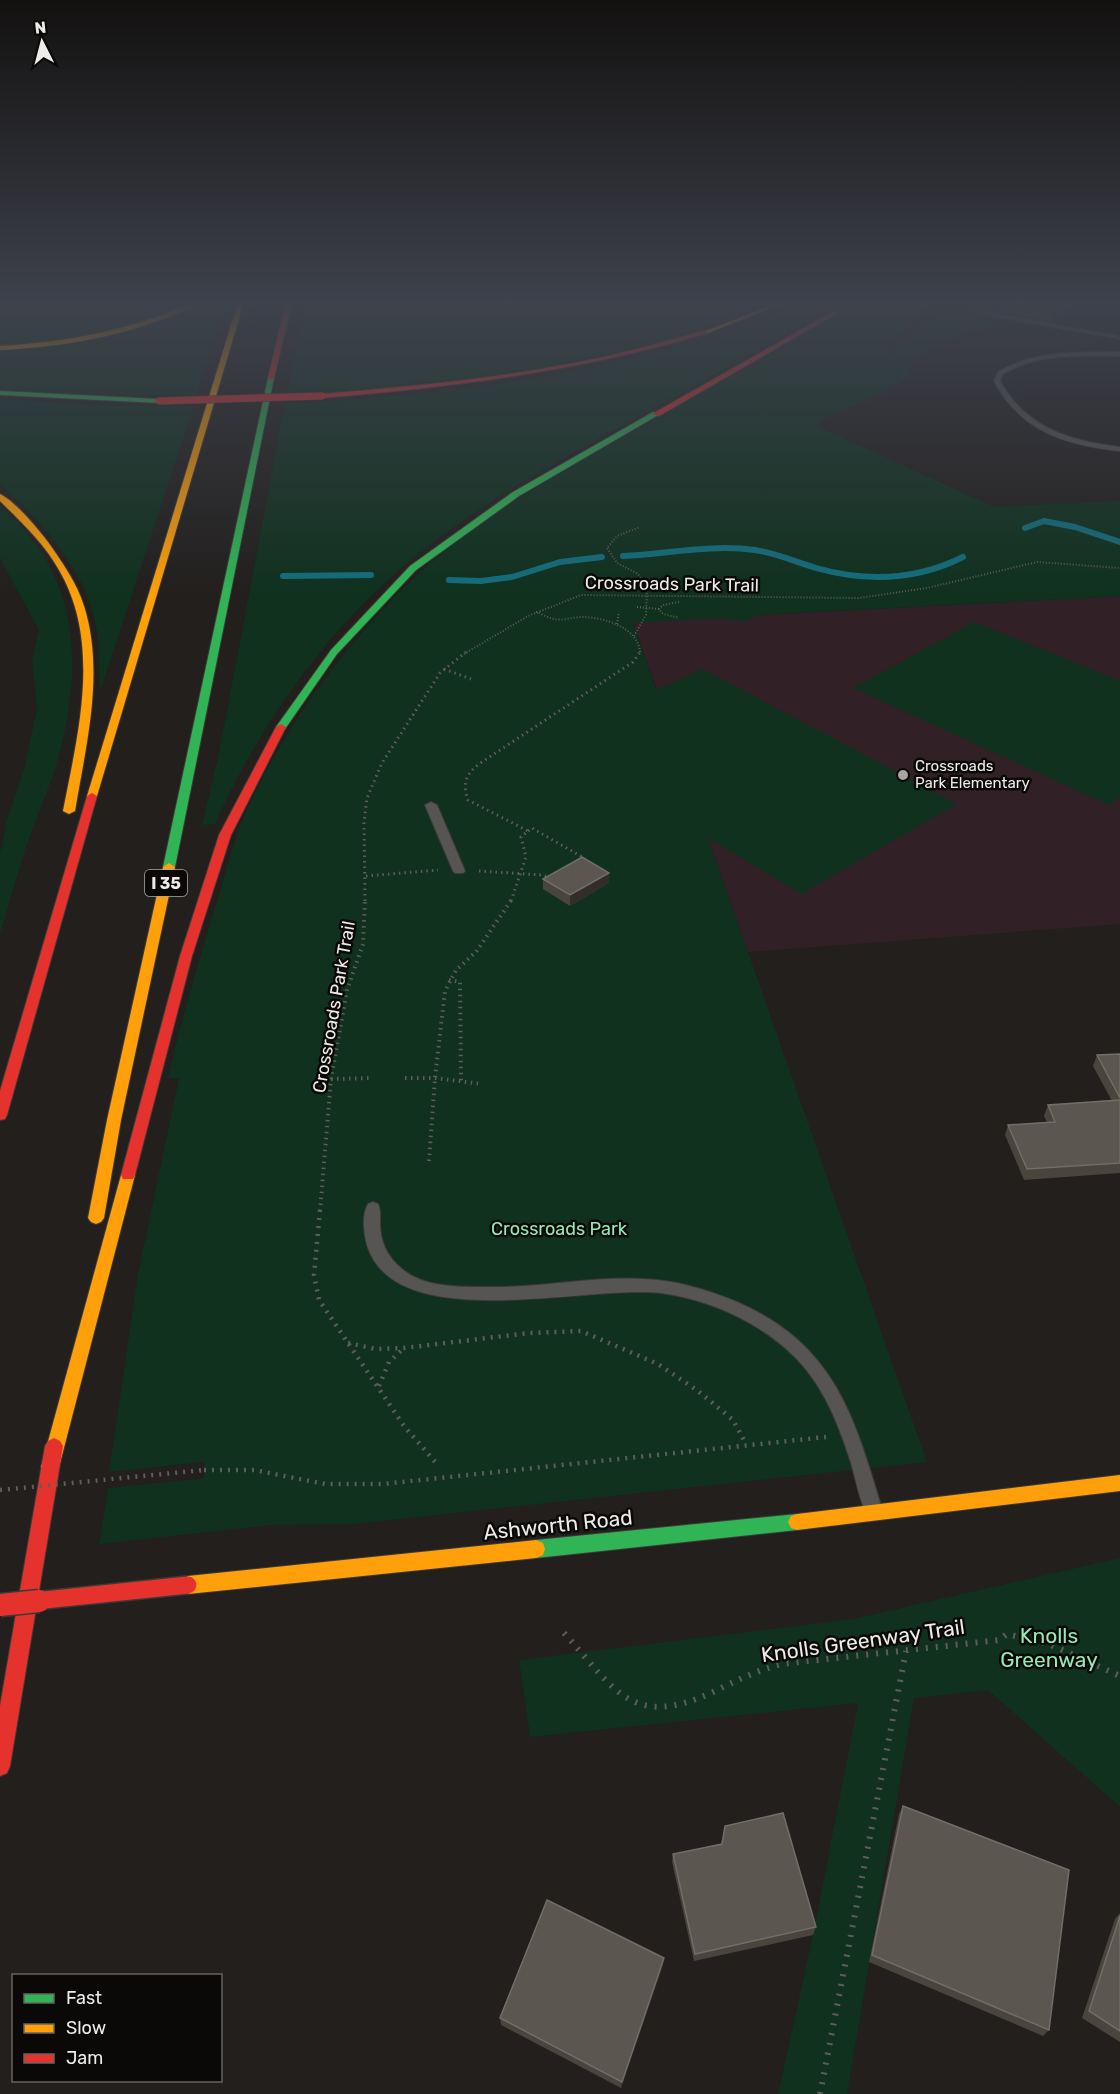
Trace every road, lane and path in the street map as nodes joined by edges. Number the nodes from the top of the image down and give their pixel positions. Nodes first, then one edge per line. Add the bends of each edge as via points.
1 (134, 400) edge
2 (201, 400) edge
3 (212, 400) edge
4 (266, 400) edge
5 (682, 400) edge
6 (1009, 400) edge
7 (1120, 449) edge
8 (0, 496) edge
9 (640, 527) dead end
10 (1120, 568) edge
11 (647, 596) junction
12 (679, 603) dead end
13 (637, 607) dead end
14 (646, 608) junction
15 (659, 609) junction
16 (536, 612) junction
17 (619, 612) dead end
18 (679, 618) dead end
19 (616, 624) junction
20 (634, 636) junction
21 (444, 669) junction
22 (471, 679) dead end
23 (431, 805) dead end
24 (528, 831) junction
25 (584, 858) edge
26 (458, 870) junction
27 (520, 874) junction
28 (366, 876) junction
29 (557, 881) edge
30 (52, 932) junction
31 (449, 980) junction
32 (372, 1078) dead end
33 (405, 1078) dead end
34 (435, 1078) junction
35 (331, 1079) junction
36 (461, 1081) junction
37 (481, 1084) dead end
38 (0, 1115) edge
39 (429, 1161) dead end
40 (373, 1208) dead end
41 (93, 1235) dead end
42 (85, 1282) dead end
43 (348, 1342) junction
44 (404, 1348) junction
45 (379, 1387) junction
46 (852, 1441) junction
47 (746, 1444) junction
48 (437, 1464) dead end
49 (50, 1467) junction
50 (1120, 1483) edge
51 (0, 1490) edge
52 (874, 1513) junction
53 (0, 1605) edge
54 (564, 1633) dead end
55 (906, 1651) junction
56 (1120, 1676) edge
57 (0, 1766) edge
58 (820, 2094) edge

1 - 2 main road, bridge
3 - 30 main road
4 - 41 main road, I 35
5 - 49 main road via 516,494 413,568 334,652 275,735 225,835 186,956
6 - 7 lane via 1048,432 1093,447
8 - 30 main road via 19,512 62,566 80,602 89,642 88,687
9 - 11 path via 619,534 607,548 615,562 641,575
10 - 11 path, Crossroads Park Trail via 1037,562 927,588 859,598
11 - 14 path
11 - 16 path, Crossroads Park Trail via 581,595
12 - 15 path
13 - 14 path
14 - 15 path
14 - 20 path
15 - 18 path
16 - 19 path via 555,620 584,617
16 - 21 path, Crossroads Park Trail
17 - 19 path
19 - 20 path
20 - 24 path via 641,649 633,662 479,764 465,778 468,800
21 - 22 path
21 - 28 path, Crossroads Park Trail via 372,783 364,822
23 - 26 lane
24 - 25 path via 532,828
24 - 27 path via 521,837 526,857
26 - 27 path
26 - 28 path
27 - 29 path via 542,875
27 - 31 path via 506,911
28 - 35 path, Crossroads Park Trail via 363,944 347,990
30 - 38 main road
31 - 34 path via 443,998
31 - 36 path via 460,982
32 - 35 path
33 - 34 path
34 - 36 path
34 - 39 path
35 - 43 path, Crossroads Park Trail via 314,1275 320,1299
36 - 37 path
40 - 46 lane via 372,1234 378,1254 397,1275 422,1288 467,1295 642,1284 683,1289 741,1310 790,1342 811,1362 829,1386
42 - 49 main road
43 - 44 path via 376,1349
43 - 45 path
44 - 45 path via 389,1362
44 - 47 path via 581,1331 658,1364 698,1391 734,1420
45 - 48 path
46 - 47 path via 826,1437
46 - 52 lane
47 - 51 path, bridge via 371,1485 325,1484 254,1470 204,1470
49 - 57 main road
50 - 52 main road, Ashworth Road
52 - 53 main road, Ashworth Road, bridge
54 - 55 path, Knolls Greenway Trail via 617,1689 638,1704 655,1707 697,1699 758,1670 782,1664
55 - 56 path, Knolls Greenway Trail via 999,1640 1007,1634 1029,1636
55 - 58 path

